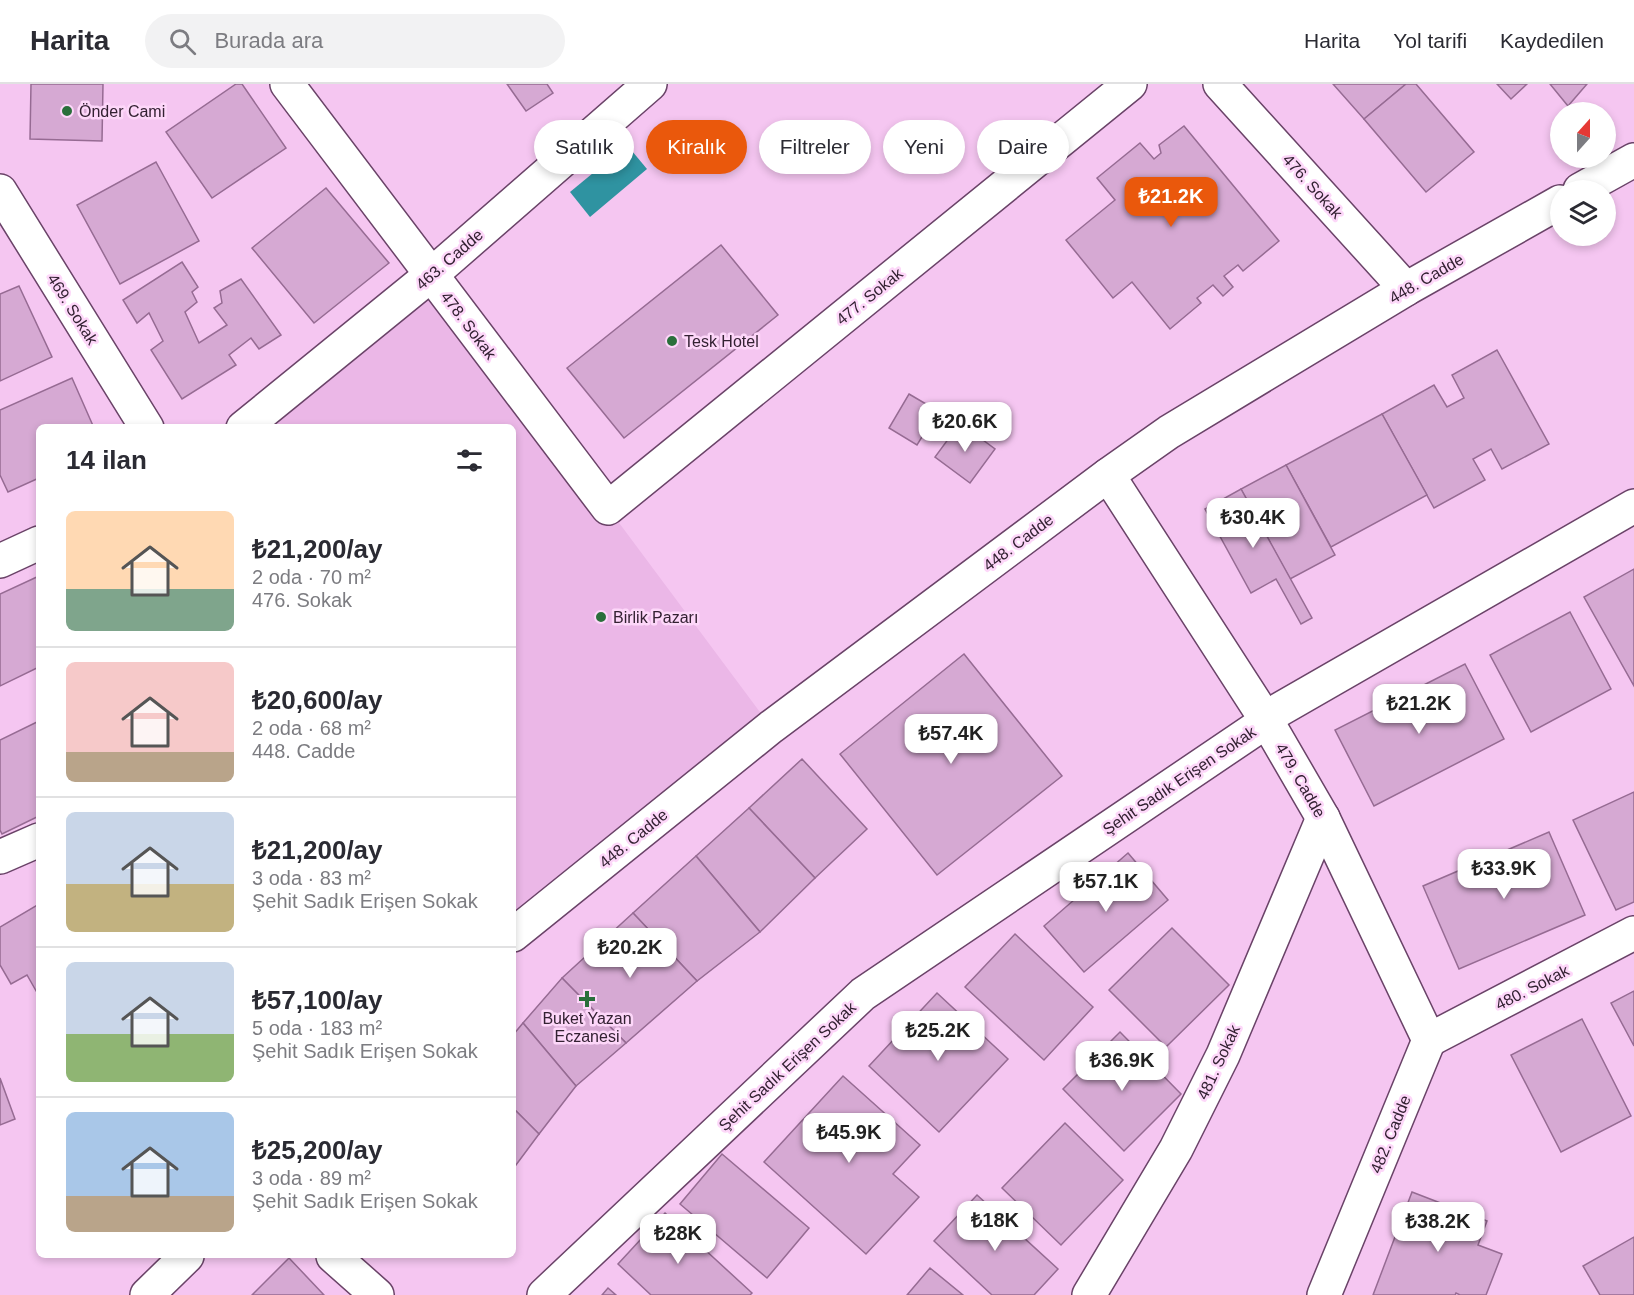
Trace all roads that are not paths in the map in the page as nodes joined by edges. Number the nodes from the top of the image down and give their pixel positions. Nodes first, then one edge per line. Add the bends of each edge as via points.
1 (287, 84) edge
2 (650, 84) edge
3 (1130, 84) edge
4 (1220, 84) edge
5 (1634, 160) edge
6 (1598, 180) edge
7 (0, 191) edge
8 (1550, 208) edge
9 (431, 275) junction
10 (1406, 289) junction
11 (145, 424) edge
12 (248, 424) edge
13 (1108, 475) junction
14 (1634, 506) edge
15 (609, 508) joint
16 (36, 544) edge
17 (0, 561) edge
18 (1265, 718) junction
19 (1323, 818) junction
20 (36, 841) edge
21 (0, 857) edge
22 (516, 933) edge
23 (1634, 933) edge
24 (1429, 1040) junction
25 (185, 1258) edge
26 (335, 1258) edge
27 (147, 1295) edge
28 (377, 1295) edge
29 (544, 1295) edge
30 (1089, 1295) edge
31 (1324, 1295) edge

1 - 9 street, 478. Sokak
2 - 9 street, 463. Cadde
3 - 15 street, 477. Sokak
4 - 10 street, 476. Sokak
5 - 6 street
7 - 11 street, 469. Sokak
8 - 10 street, 448. Cadde
9 - 12 street, 463. Cadde
9 - 15 street, 478. Sokak
10 - 13 street, 448. Cadde via 1169,432
13 - 18 street, 479. Cadde
13 - 22 street, 448. Cadde via 771,727
14 - 18 street, Şehit Sadık Erişen Sokak
16 - 17 street
18 - 19 street, 479. Cadde
18 - 29 street, Şehit Sadık Erişen Sokak via 1261,725 864,994
19 - 24 street, 479. Cadde
19 - 30 street, 481. Sokak via 1223,1055 1176,1149
20 - 21 street
23 - 24 street, 480. Sokak
24 - 31 street, 482. Cadde
25 - 27 street
26 - 28 street

